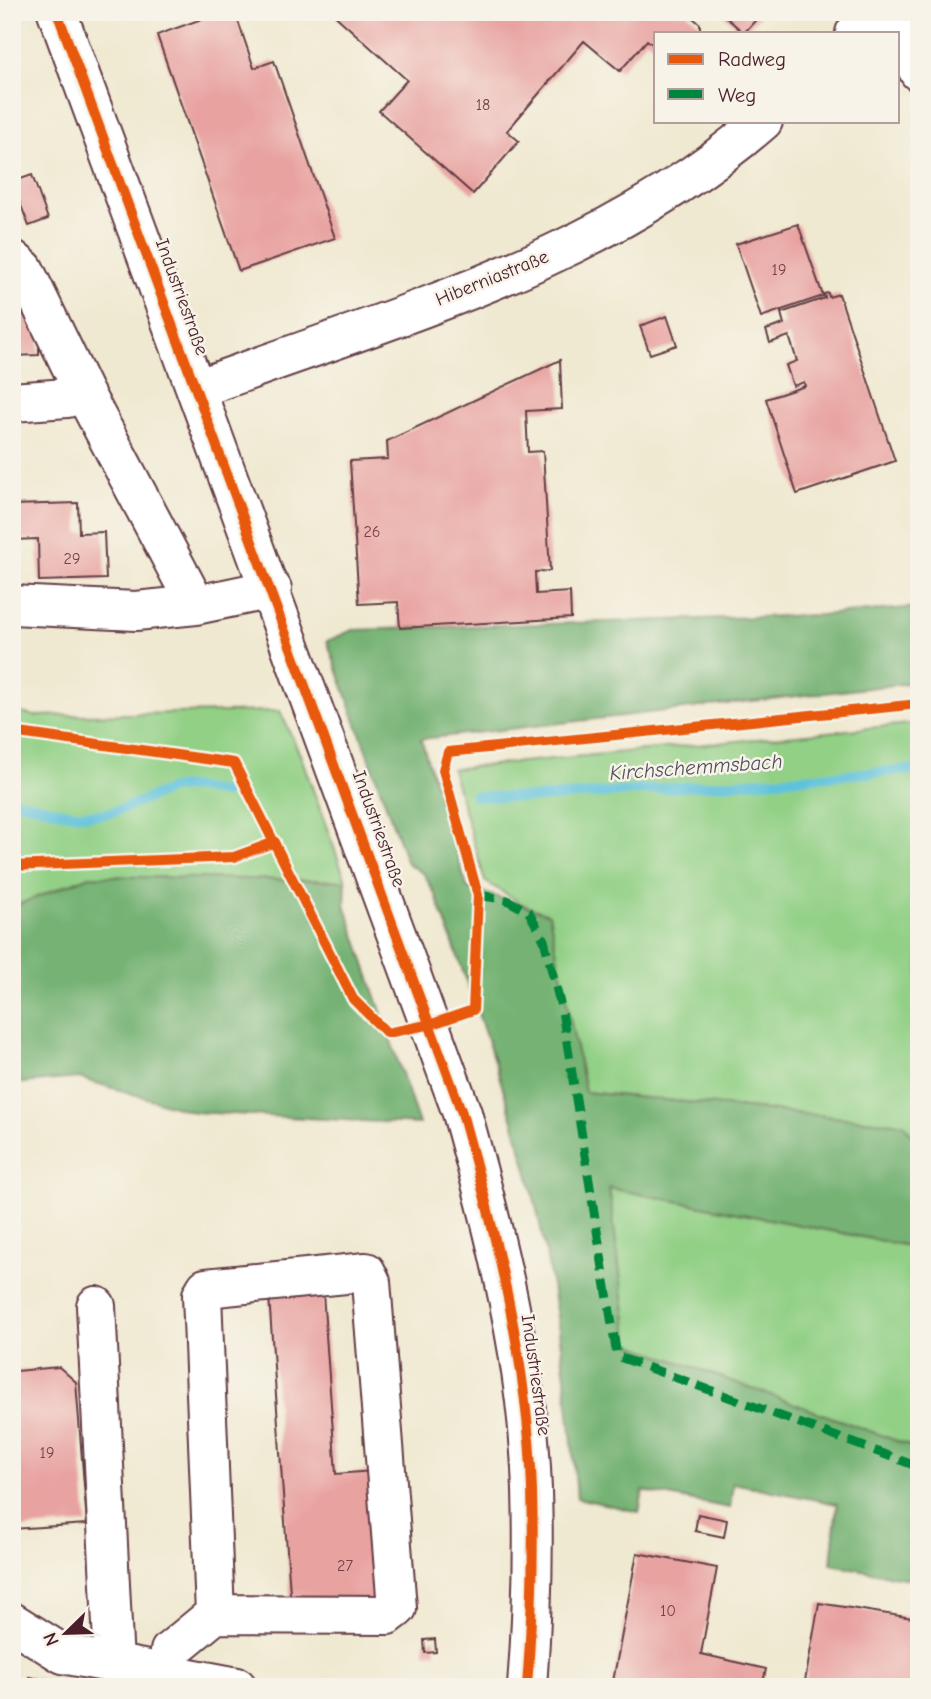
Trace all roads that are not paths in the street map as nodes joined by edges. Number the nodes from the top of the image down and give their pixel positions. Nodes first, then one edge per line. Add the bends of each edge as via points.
1 (57, 12) edge
2 (876, 12) edge
3 (888, 12) edge
4 (856, 32) edge
5 (898, 32) edge
6 (900, 35) edge
7 (919, 72) edge
8 (761, 122) edge
9 (12, 259) edge
10 (197, 389) junction
11 (83, 391) junction
12 (12, 402) edge
13 (272, 589) junction
14 (196, 604) junction
15 (12, 605) edge
16 (96, 1306) dead end
17 (215, 1614) junction
18 (12, 1622) edge
19 (114, 1664) junction
20 (168, 1674) junction
21 (236, 1687) edge
22 (527, 1687) edge

1 - 10 street, Industriestraße
2 - 4 street
3 - 5 street
6 - 7 street
8 - 10 street, Hiberniastraße via 679,183 612,225 538,261
9 - 11 street via 24,269
10 - 13 street, Industriestraße
11 - 12 street via 67,398
11 - 14 street
13 - 14 street
13 - 22 street, Industriestraße via 432,1024 485,1196 517,1351 532,1488
14 - 15 street via 136,611
16 - 19 street
17 - 17 street via 202,1295 206,1288 366,1272 371,1282 397,1608 388,1615
17 - 20 street via 170,1651
18 - 19 street via 63,1654
19 - 20 street
20 - 21 street

